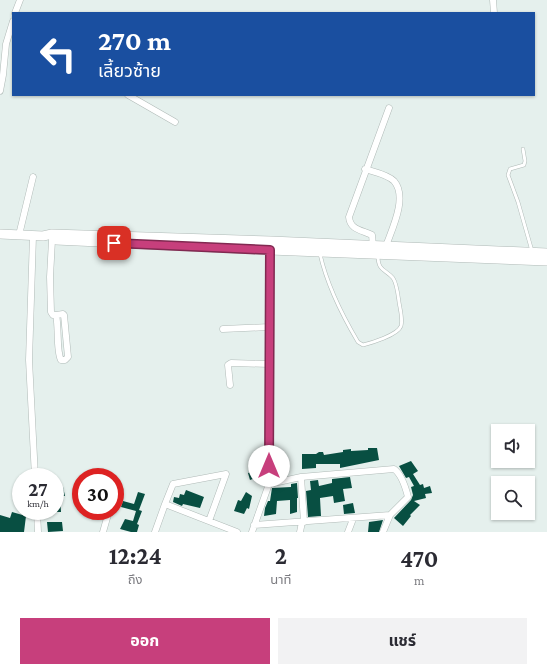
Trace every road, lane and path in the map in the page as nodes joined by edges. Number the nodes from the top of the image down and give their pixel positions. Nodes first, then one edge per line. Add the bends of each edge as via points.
1 (20, 0) edge
2 (493, 0) edge
3 (15, 12) edge
4 (494, 12) edge
5 (12, 24) edge
6 (6, 44) junction
7 (12, 47) edge
8 (0, 91) edge
9 (130, 96) edge
10 (389, 108) dead end
11 (175, 122) dead end
12 (523, 149) dead end
13 (365, 170) junction
14 (33, 177) dead end
15 (0, 234) edge
16 (19, 235) junction
17 (33, 236) junction
18 (48, 238) junction
19 (373, 246) junction
20 (386, 246) junction
21 (270, 250) junction
22 (320, 252) junction
23 (532, 253) junction
24 (547, 253) edge
25 (378, 254) junction
26 (547, 261) edge
27 (56, 315) junction
28 (269, 326) junction
29 (224, 329) dead end
30 (269, 364) junction
31 (230, 385) dead end
32 (35, 468) edge
33 (302, 477) junction
34 (269, 484) junction
35 (166, 504) junction
36 (390, 516) junction
37 (353, 519) junction
38 (37, 520) edge
39 (106, 520) edge
40 (209, 522) junction
41 (303, 522) junction
42 (254, 526) junction
43 (38, 532) edge
44 (103, 532) edge
45 (156, 532) edge
46 (237, 532) edge
47 (252, 532) edge
48 (300, 532) edge
49 (348, 532) edge
50 (383, 532) edge

1 - 3 street
2 - 4 street
5 - 6 street
6 - 7 street
6 - 8 street
9 - 11 street
10 - 13 street
12 - 23 lane via 524,165 510,169 508,175
13 - 19 street via 349,217 350,223 357,230 372,235
13 - 20 street via 387,176 394,181 399,193 400,202
14 - 16 street
15 - 16 main road
16 - 17 main road
17 - 18 main road
17 - 32 street via 29,360
18 - 19 main road via 52,234 142,236
18 - 21 main road
18 - 27 street via 51,305 52,314
19 - 20 main road
20 - 23 main road
21 - 22 main road
21 - 28 street
22 - 25 main road
22 - 25 lane via 325,274 340,307 358,342 363,345 392,334 401,326 396,286 393,278 380,266
23 - 24 main road
25 - 26 main road
27 - 27 street via 64,315 68,357 65,360 61,360 59,355
28 - 29 street
28 - 30 street
30 - 31 street via 228,365
30 - 34 street
33 - 34 street
33 - 36 street via 394,469 408,497
33 - 41 street
34 - 42 street
35 - 40 street
35 - 40 street via 173,484 226,474
35 - 45 street
36 - 37 street
36 - 50 street
37 - 41 street
37 - 49 street
38 - 43 street
39 - 44 street
40 - 46 street
41 - 42 street
41 - 48 street
42 - 47 street

